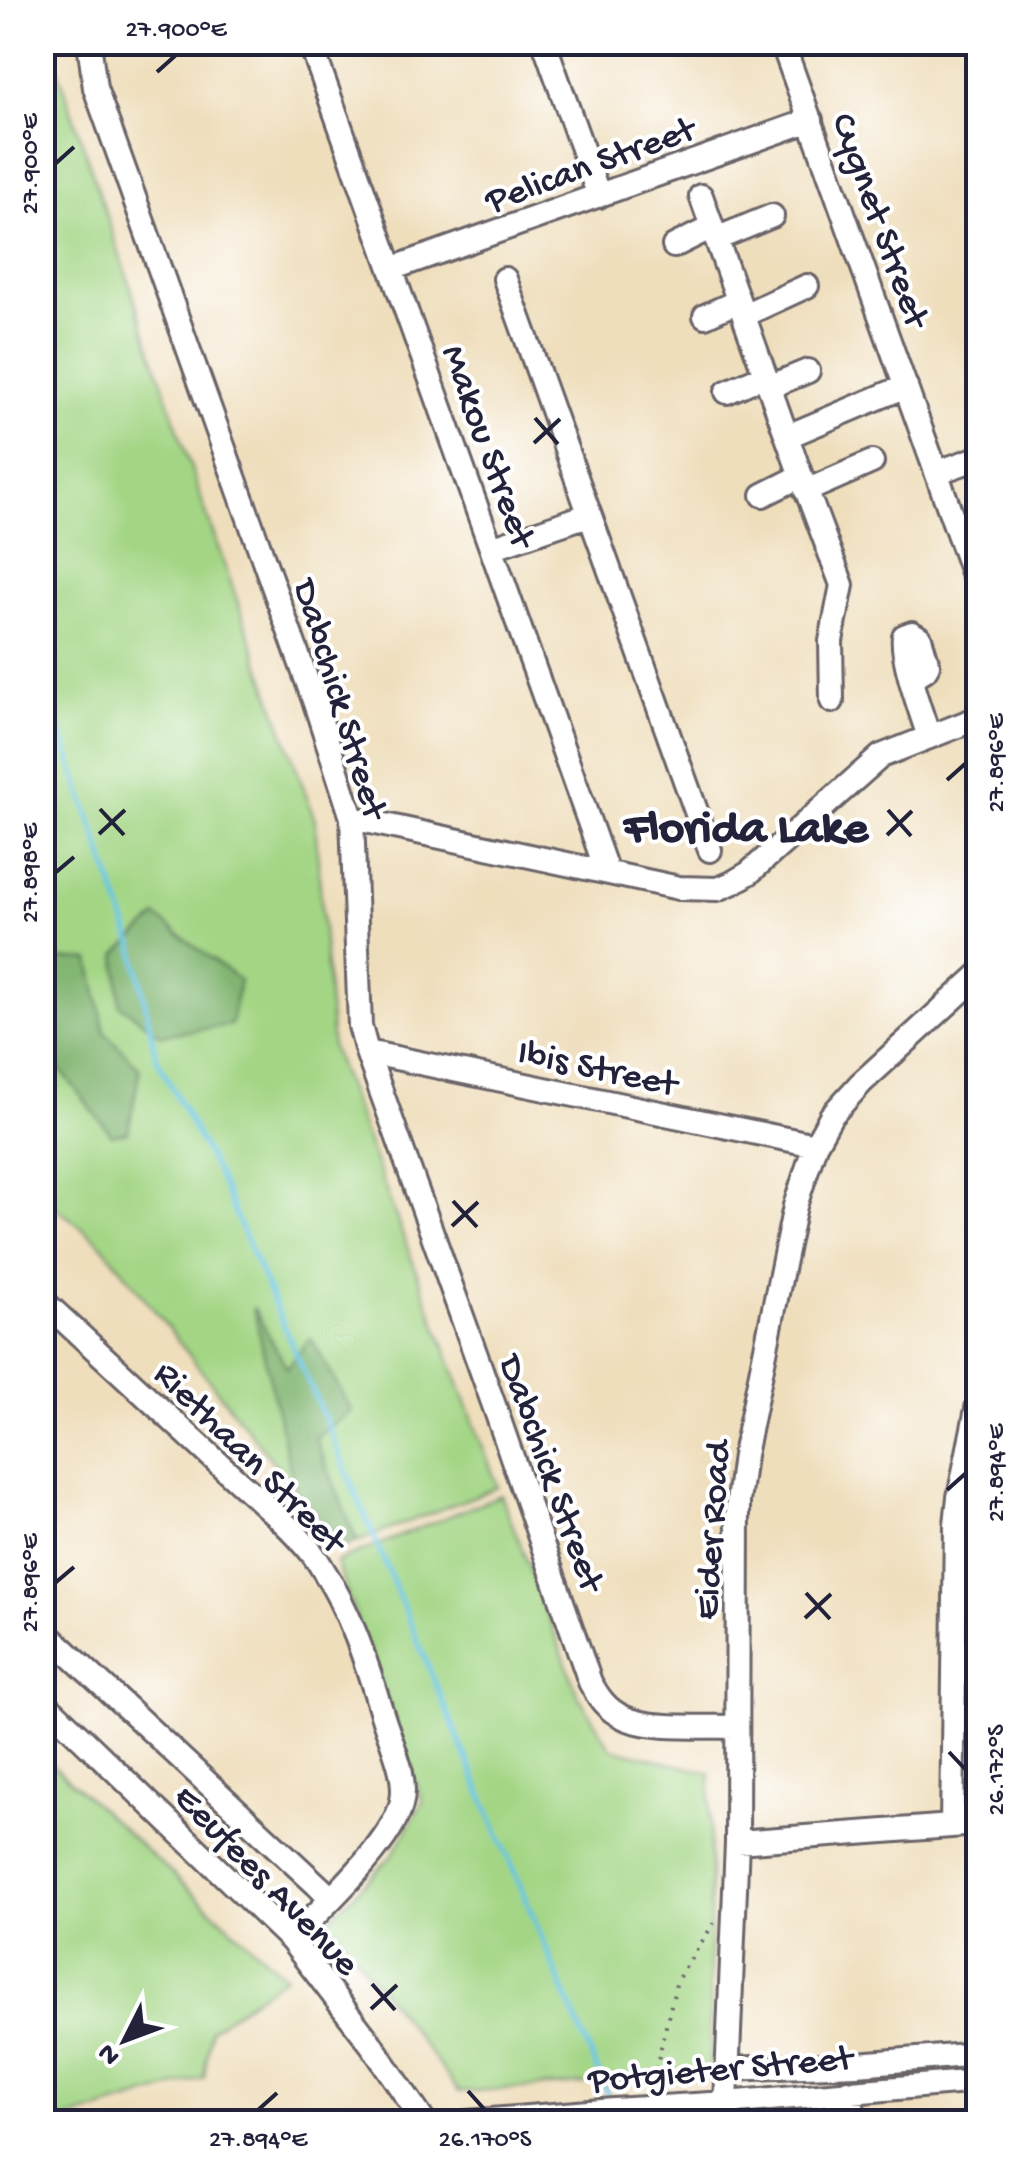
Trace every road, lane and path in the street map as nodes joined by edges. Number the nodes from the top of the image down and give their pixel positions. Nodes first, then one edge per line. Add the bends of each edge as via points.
1 (89, 42) edge
2 (310, 42) edge
3 (544, 42) edge
4 (782, 42) edge
5 (810, 120) junction
6 (599, 196) junction
7 (701, 196) dead end
8 (772, 216) dead end
9 (714, 233) junction
10 (674, 246) dead end
11 (390, 270) junction
12 (505, 279) dead end
13 (807, 286) dead end
14 (741, 308) junction
15 (705, 316) dead end
16 (808, 371) dead end
17 (767, 381) junction
18 (906, 386) junction
19 (727, 392) dead end
20 (788, 436) junction
21 (978, 458) edge
22 (872, 462) dead end
23 (938, 472) junction
24 (804, 483) junction
25 (762, 495) dead end
26 (588, 514) junction
27 (492, 548) junction
28 (978, 589) edge
29 (912, 678) dead end
30 (832, 701) dead end
31 (978, 718) edge
32 (928, 737) junction
33 (352, 818) junction
34 (710, 850) dead end
35 (607, 872) junction
36 (978, 976) edge
37 (367, 1052) junction
38 (814, 1145) junction
39 (42, 1300) edge
40 (978, 1404) edge
41 (42, 1629) edge
42 (42, 1700) edge
43 (736, 1727) junction
44 (978, 1824) edge
45 (952, 1826) junction
46 (737, 1842) junction
47 (330, 1898) junction
48 (716, 1920) dead end
49 (291, 1940) junction
50 (978, 2054) edge
51 (727, 2069) junction
52 (978, 2081) edge
53 (848, 2091) junction
54 (726, 2104) junction
55 (647, 2108) junction
56 (424, 2122) edge
57 (467, 2122) edge
58 (856, 2122) edge

1 - 33 street, Dabchick Street via 94,88
2 - 11 street, Makou Street
3 - 6 street
4 - 5 street, Cygnet Street
5 - 6 street, Pelican Street
5 - 18 street, Cygnet Street
6 - 11 street, Pelican Street
7 - 9 street
8 - 9 street
9 - 10 street
9 - 14 street
11 - 27 street, Makou Street
12 - 26 street
13 - 14 street
14 - 15 street
14 - 17 street
16 - 17 street
17 - 19 street
17 - 20 street
18 - 20 street
18 - 23 street, Cygnet Street
20 - 24 street
21 - 23 street
22 - 24 street
23 - 28 street, Cygnet Street
24 - 25 street
24 - 30 street via 842,585 831,641
26 - 27 street
26 - 34 street
27 - 35 street, Makou Street
29 - 32 street
31 - 32 street
32 - 35 street via 871,763 732,884 678,888
33 - 35 street
33 - 37 street, Dabchick Street via 360,1026
36 - 38 street, Eider Road via 852,1092
37 - 38 street, Ibis Street
37 - 43 street, Dabchick Street via 598,1697 626,1719
38 - 43 street, Eider Road via 795,1206 739,1487
39 - 47 street, Riethaan Street via 278,1519 316,1559 348,1612 394,1750 402,1802 380,1845
40 - 45 street via 956,1524
41 - 47 street, Eeufees Avenue
42 - 49 street, Eeufees Avenue
43 - 46 street, Eider Road
44 - 45 street
45 - 46 street
46 - 51 street, Eider Road
47 - 49 street, Riethaan Street
48 - 55 path via 676,1980
49 - 56 street, Eeufees Avenue
50 - 51 street, Potgieter Street
51 - 54 street, Eider Road
52 - 53 street, Potgieter Street
53 - 54 street, Potgieter Street
53 - 58 street
54 - 55 street, Potgieter Street
55 - 57 street, Potgieter Street

